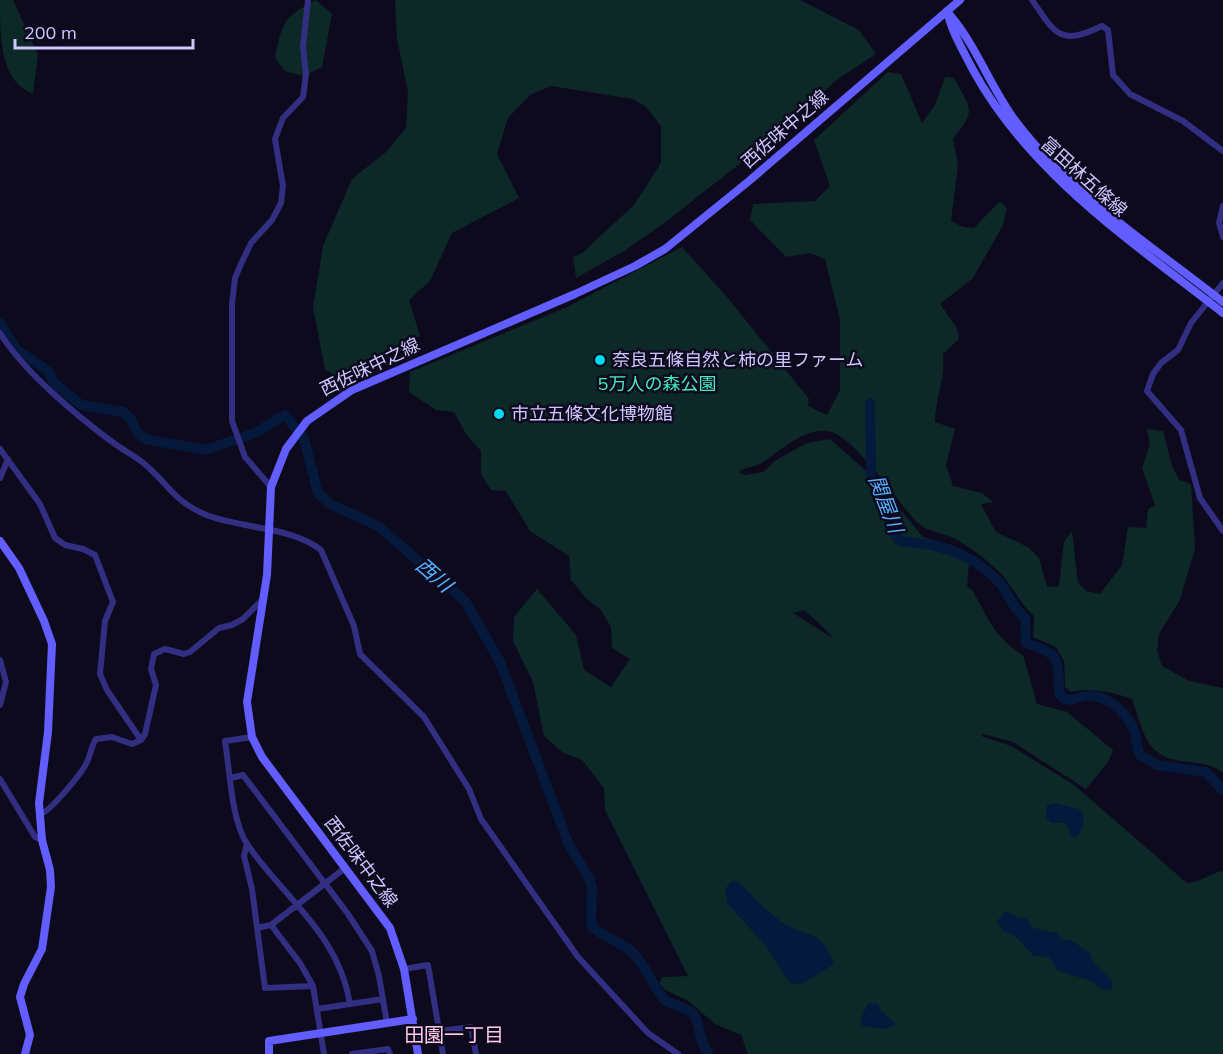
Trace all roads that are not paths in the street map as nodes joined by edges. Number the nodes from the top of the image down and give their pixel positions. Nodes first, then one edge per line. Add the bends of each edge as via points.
1 (308, 0) edge
2 (960, 0) edge
3 (1032, 0) edge
4 (947, 11) junction
5 (1223, 151) edge
6 (1223, 206) edge
7 (1223, 237) edge
8 (1223, 283) edge
9 (1210, 298) junction
10 (1223, 302) edge
11 (1223, 313) edge
12 (0, 333) edge
13 (0, 449) edge
14 (8, 459) junction
15 (0, 478) edge
16 (271, 487) junction
17 (267, 529) junction
18 (1223, 531) edge
19 (0, 541) edge
20 (263, 599) junction
21 (0, 660) edge
22 (0, 705) edge
23 (252, 736) junction
24 (141, 740) junction
25 (231, 778) junction
26 (0, 779) edge
27 (39, 815) junction
28 (42, 840) junction
29 (247, 843) junction
30 (345, 868) junction
31 (325, 884) junction
32 (298, 904) junction
33 (271, 925) junction
34 (257, 928) junction
35 (404, 969) junction
36 (313, 986) junction
37 (383, 999) junction
38 (350, 1004) junction
39 (317, 1009) junction
40 (413, 1019) junction
41 (387, 1023) junction
42 (440, 1031) junction
43 (320, 1034) junction
44 (25, 1054) edge
45 (269, 1054) edge
46 (324, 1054) edge
47 (356, 1054) edge
48 (390, 1054) edge
49 (418, 1054) edge
50 (443, 1054) edge
51 (476, 1054) edge
52 (678, 1054) edge

1 - 16 street via 303,97 283,118 275,139 283,186 281,203 251,243 236,278 232,304 232,421 245,457
2 - 4 main road, 西佐味中之線
3 - 5 street via 1060,34 1072,38 1102,26 1108,30 1113,75 1130,94 1183,121
4 - 9 main road, 富田林五條線 via 952,31 988,97 1040,162 1075,195
4 - 16 main road, 西佐味中之線 via 693,228 635,266 352,390 307,421 294,435
6 - 7 street
8 - 9 street
9 - 10 main road, 富田林五條線
9 - 11 main road, 富田林五條線
9 - 18 street via 1191,323 1178,350 1153,374 1147,392 1181,430 1200,498
12 - 17 street via 43,383 149,468 179,500 231,523
13 - 14 street
14 - 15 street
14 - 24 street via 47,515 55,538 95,555 113,602 105,621 100,674
16 - 17 main road, 西佐味中之線
17 - 20 main road, 西佐味中之線
17 - 52 street via 321,550 354,626 360,654 424,717 469,789 482,819 578,957 648,1033
19 - 27 main road via 19,568 52,644
20 - 23 main road, 西佐味中之線 via 248,684
20 - 24 street via 243,619 219,628 190,652 165,649 154,654 151,669 156,685
21 - 22 street via 6,682
23 - 25 street via 225,741
23 - 30 main road, 西佐味中之線 via 262,757
24 - 27 street via 132,744 112,736 96,739 84,768 47,813
25 - 29 street via 238,822
25 - 31 street via 243,775
26 - 28 street via 35,837
27 - 28 main road
28 - 44 main road via 51,870 51,887 42,949 20,997 30,1035
29 - 32 street
29 - 34 street via 244,856
30 - 31 street
30 - 35 main road, 西佐味中之線 via 390,928
31 - 32 street
31 - 37 street via 372,951
32 - 33 street
32 - 38 street via 343,971
33 - 34 street
33 - 36 street
34 - 36 street via 265,988
35 - 40 main road, 西佐味中之線
35 - 42 street via 428,965
36 - 39 street
37 - 38 street
37 - 41 street
38 - 39 street
39 - 43 street
40 - 41 main road
40 - 49 main road, 西佐味中之線
41 - 43 main road
42 - 50 street
42 - 51 street via 471,1027
43 - 45 main road via 269,1041
43 - 46 street
47 - 48 street via 388,1049

